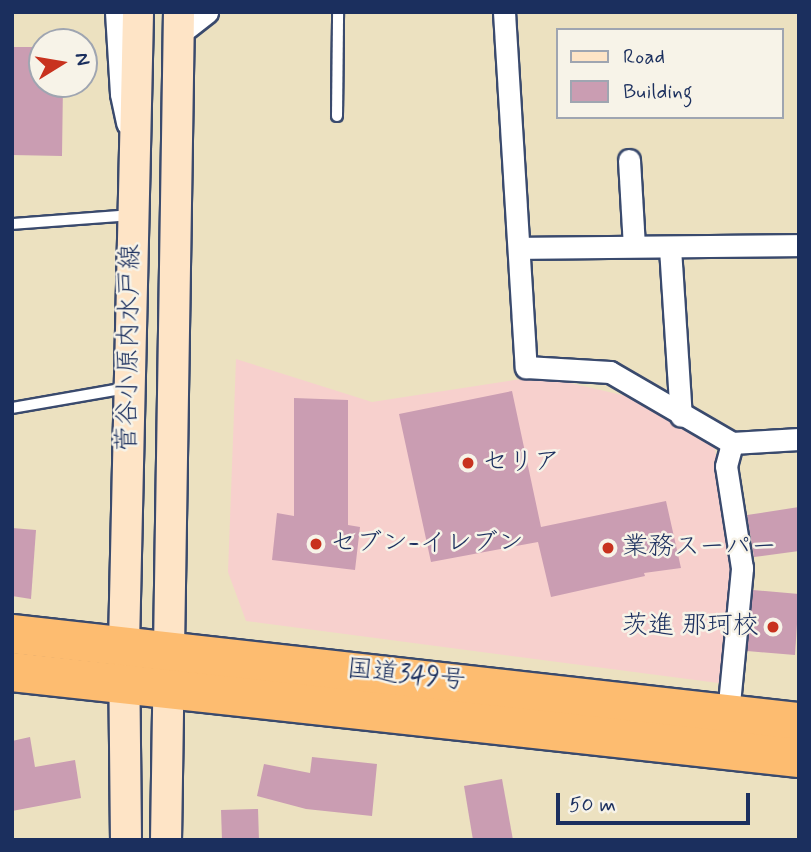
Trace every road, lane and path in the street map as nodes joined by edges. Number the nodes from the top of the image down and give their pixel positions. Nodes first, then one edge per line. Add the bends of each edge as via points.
1 (116, 12) edge
2 (138, 12) edge
3 (207, 12) edge
4 (338, 12) edge
5 (504, 12) edge
6 (178, 23) edge
7 (337, 116) dead end
8 (135, 159) junction
9 (629, 160) dead end
10 (134, 215) junction
11 (12, 224) edge
12 (799, 245) edge
13 (634, 246) junction
14 (519, 247) junction
15 (670, 248) junction
16 (130, 388) junction
17 (12, 408) edge
18 (681, 416) junction
19 (799, 439) edge
20 (732, 443) junction
21 (12, 634) edge
22 (124, 645) junction
23 (168, 649) junction
24 (12, 672) edge
25 (124, 684) junction
26 (167, 688) junction
27 (728, 714) junction
28 (799, 722) edge
29 (799, 758) edge
30 (126, 840) edge
31 (166, 840) edge

1 - 8 street via 121,94
2 - 8 main road, 菅谷小原内水戸線
3 - 6 street
4 - 7 lane
5 - 14 street
6 - 23 main road, 菅谷小原内水戸線
8 - 10 main road, 菅谷小原内水戸線
9 - 13 street
10 - 11 lane
10 - 16 main road, 菅谷小原内水戸線
12 - 15 street
13 - 14 street
13 - 15 street
14 - 18 street via 526,367 610,372
15 - 18 street
16 - 17 lane
16 - 22 main road, 菅谷小原内水戸線
18 - 20 street
19 - 20 street
20 - 27 street via 726,466 742,568
21 - 22 highway, 国道349号
22 - 23 highway, 国道349号
22 - 25 main road, 菅谷小原内水戸線
23 - 26 main road, 菅谷小原内水戸線
23 - 27 highway, 国道349号
24 - 25 highway, 国道349号
25 - 26 highway, 国道349号
25 - 30 main road, 菅谷小原内水戸線
26 - 29 highway, 国道349号
26 - 31 main road, 菅谷小原内水戸線
27 - 28 highway, 国道349号

